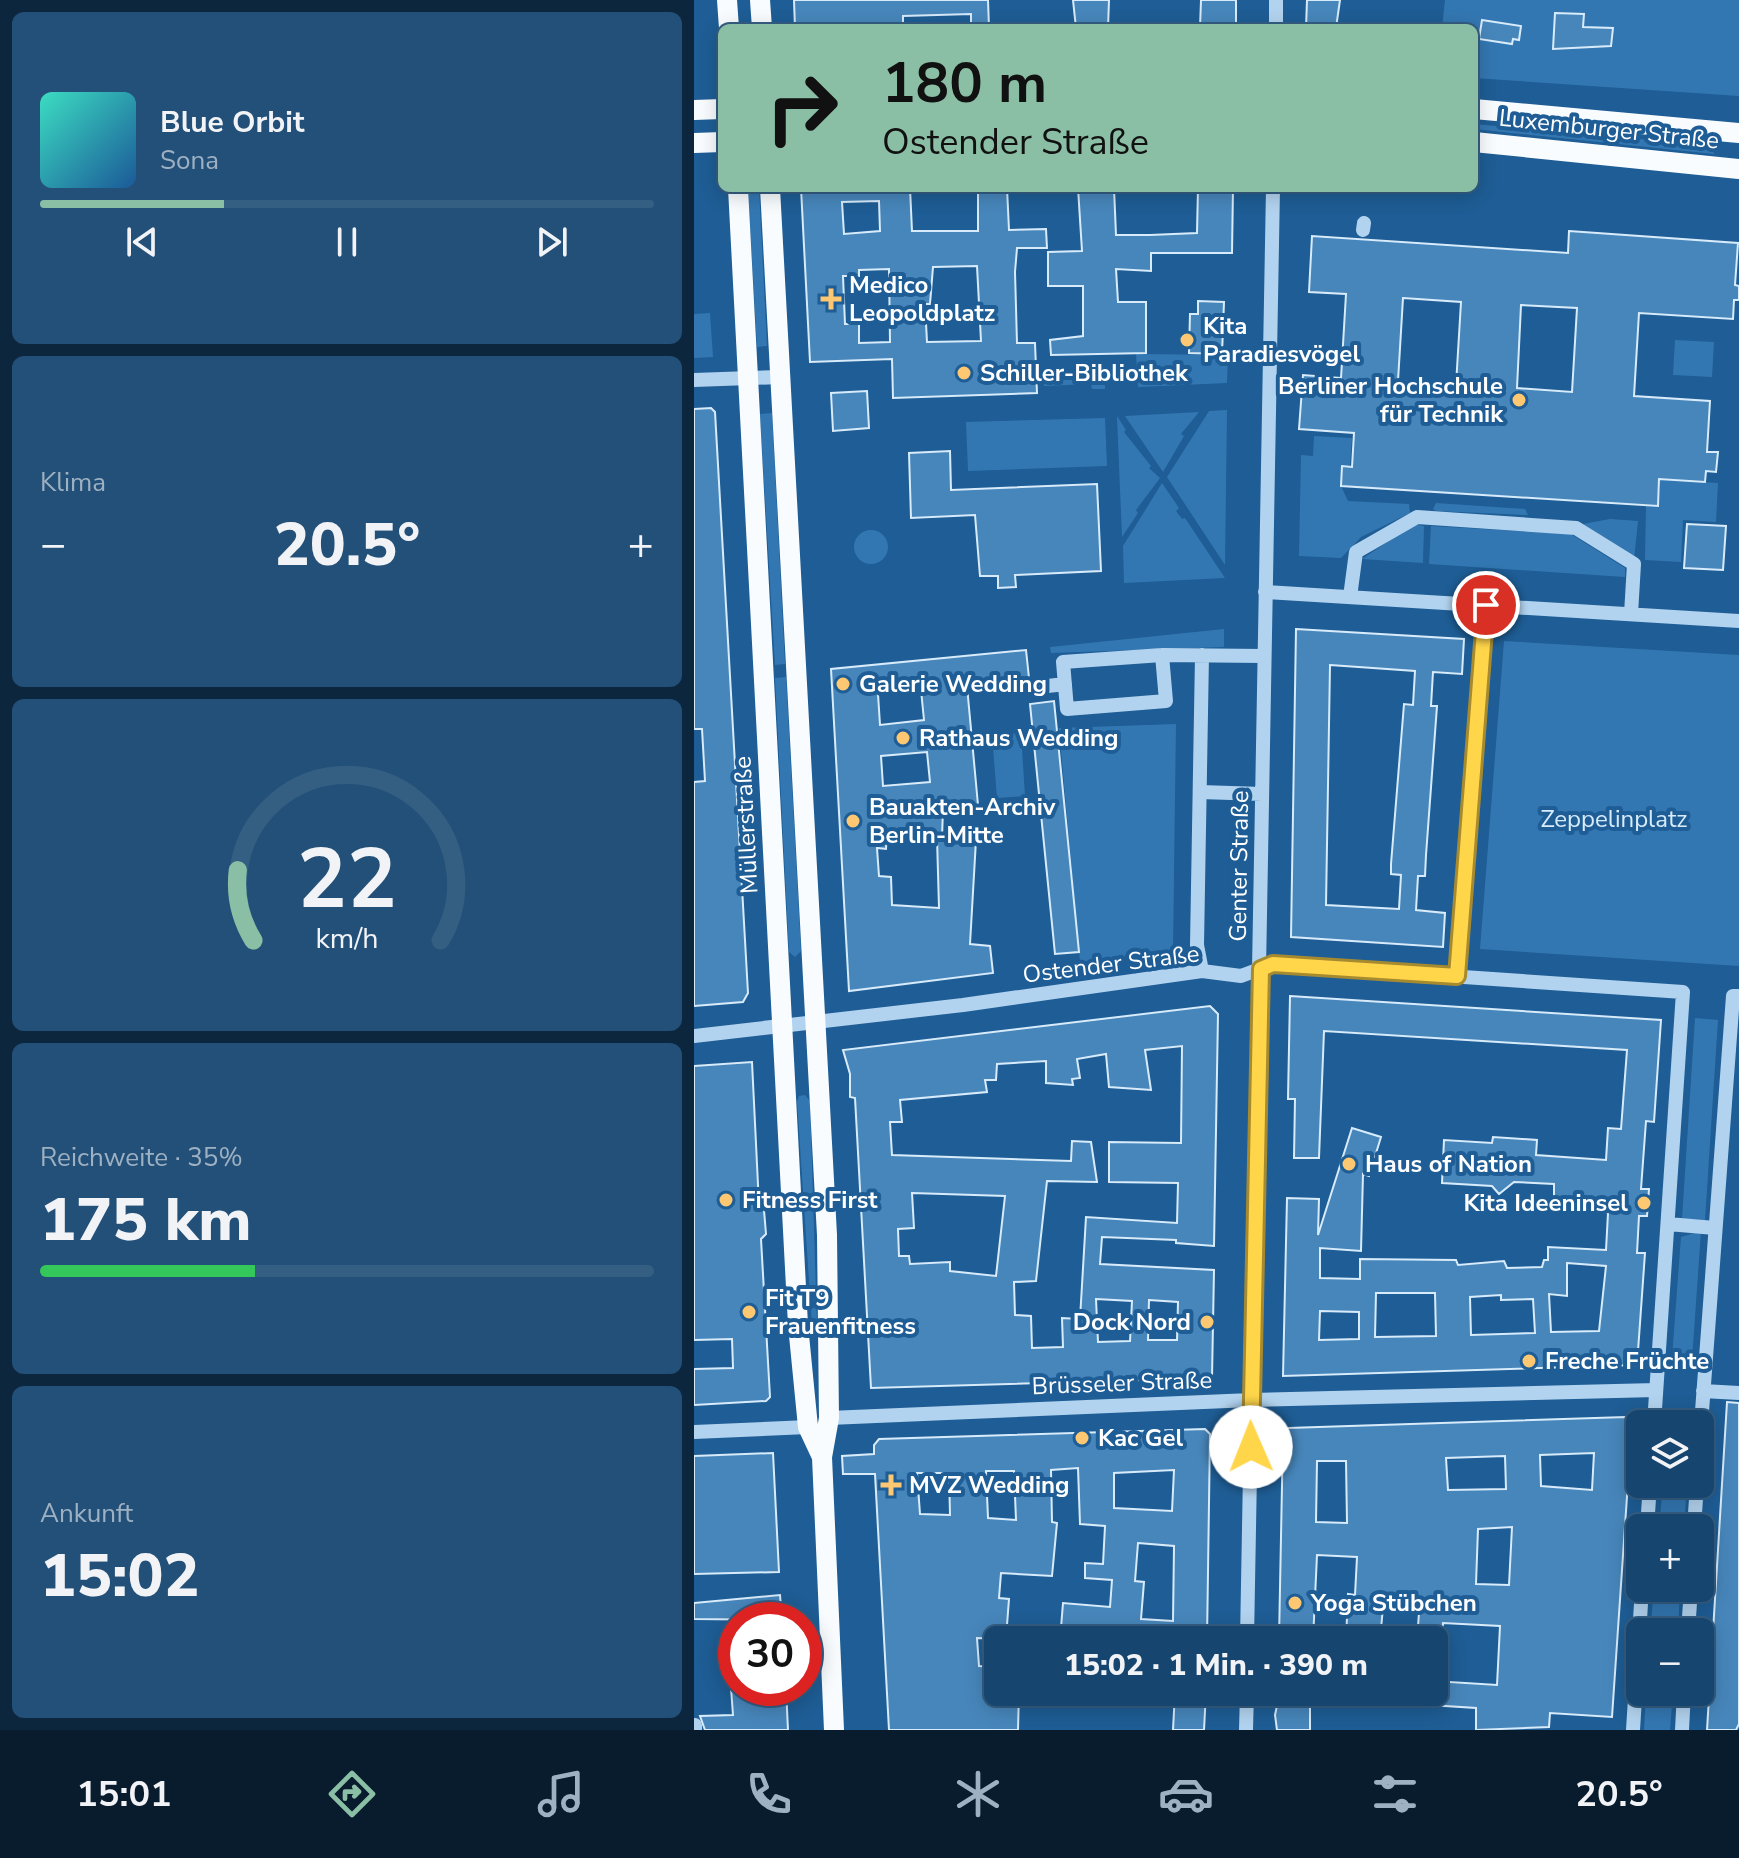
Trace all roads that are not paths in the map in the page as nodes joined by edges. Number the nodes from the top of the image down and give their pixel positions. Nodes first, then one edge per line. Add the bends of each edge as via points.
1 (727, 0) edge
2 (760, 0) edge
3 (1276, 0) edge
4 (729, 24) edge
5 (762, 24) edge
6 (1276, 24) edge
7 (718, 109) edge
8 (1478, 109) edge
9 (694, 110) edge
10 (1739, 133) edge
11 (718, 142) edge
12 (1478, 142) edge
13 (694, 143) edge
14 (1739, 169) edge
15 (738, 192) edge
16 (770, 192) edge
17 (1273, 192) edge
18 (780, 377) junction
19 (748, 378) junction
20 (694, 380) edge
21 (1265, 592) junction
22 (1350, 597) junction
23 (1486, 605) junction
24 (1631, 614) junction
25 (1739, 621) edge
26 (1162, 655) junction
27 (1202, 655) junction
28 (1264, 656) junction
29 (1065, 684) junction
30 (1030, 688) dead end
31 (1200, 792) junction
32 (1262, 794) junction
33 (812, 963) junction
34 (780, 965) junction
35 (1261, 969) junction
36 (1202, 971) junction
37 (1457, 976) junction
38 (1736, 996) edge
39 (816, 1023) junction
40 (782, 1027) junction
41 (694, 1036) edge
42 (819, 1085) junction
43 (785, 1087) junction
44 (1668, 1224) junction
45 (1715, 1228) junction
46 (1656, 1390) junction
47 (1703, 1391) junction
48 (1739, 1393) edge
49 (1251, 1400) junction
50 (1655, 1410) edge
51 (1702, 1410) edge
52 (829, 1418) junction
53 (808, 1427) junction
54 (694, 1432) edge
55 (822, 1457) junction
56 (1641, 1602) edge
57 (1247, 1626) edge
58 (1247, 1706) edge
59 (1683, 1706) edge
60 (834, 1730) edge
61 (1246, 1730) edge
62 (1633, 1730) edge
63 (1682, 1730) edge

1 - 4 main road
2 - 5 main road
3 - 6 street
7 - 9 main road
8 - 10 main road, Luxemburger Straße
11 - 13 main road
12 - 14 main road, Luxemburger Straße
15 - 19 main road, Müllerstraße
16 - 18 main road, Müllerstraße
17 - 21 street, Genter Straße
18 - 19 street
18 - 33 main road, Müllerstraße
19 - 20 street
19 - 34 main road, Müllerstraße
21 - 22 street
21 - 28 street, Genter Straße
22 - 23 street
22 - 24 street via 1356,552 1417,517 1576,528 1634,564
23 - 24 street
23 - 37 street
24 - 25 street
26 - 27 street
26 - 29 street via 1063,662
26 - 29 street via 1166,701 1067,709
27 - 28 street
27 - 31 street
28 - 32 street, Genter Straße
29 - 30 street
31 - 32 street
31 - 36 street via 1197,953
32 - 35 street, Genter Straße
33 - 34 main road
33 - 39 main road, Müllerstraße
34 - 40 main road, Müllerstraße
35 - 36 street, Ostender Straße via 1241,976
35 - 37 street, Ostender Straße via 1273,964
35 - 49 street, Genter Straße
36 - 39 street, Ostender Straße
37 - 44 street, Ostender Straße via 1683,992
38 - 45 street
39 - 40 street, Ostender Straße
39 - 42 main road, Müllerstraße
40 - 41 street, Ostender Straße
40 - 43 main road, Müllerstraße
42 - 43 main road
42 - 52 main road, Müllerstraße
43 - 53 main road, Müllerstraße
44 - 45 street
44 - 46 street
45 - 47 street
46 - 49 street, Brüsseler Straße
46 - 50 street
47 - 48 street
47 - 51 street
49 - 52 street, Brüsseler Straße
49 - 57 street, Genter Straße
52 - 55 main road, Müllerstraße
53 - 54 street
53 - 55 main road, Müllerstraße
55 - 60 main road, Müllerstraße
56 - 62 street
58 - 61 street
59 - 63 street

